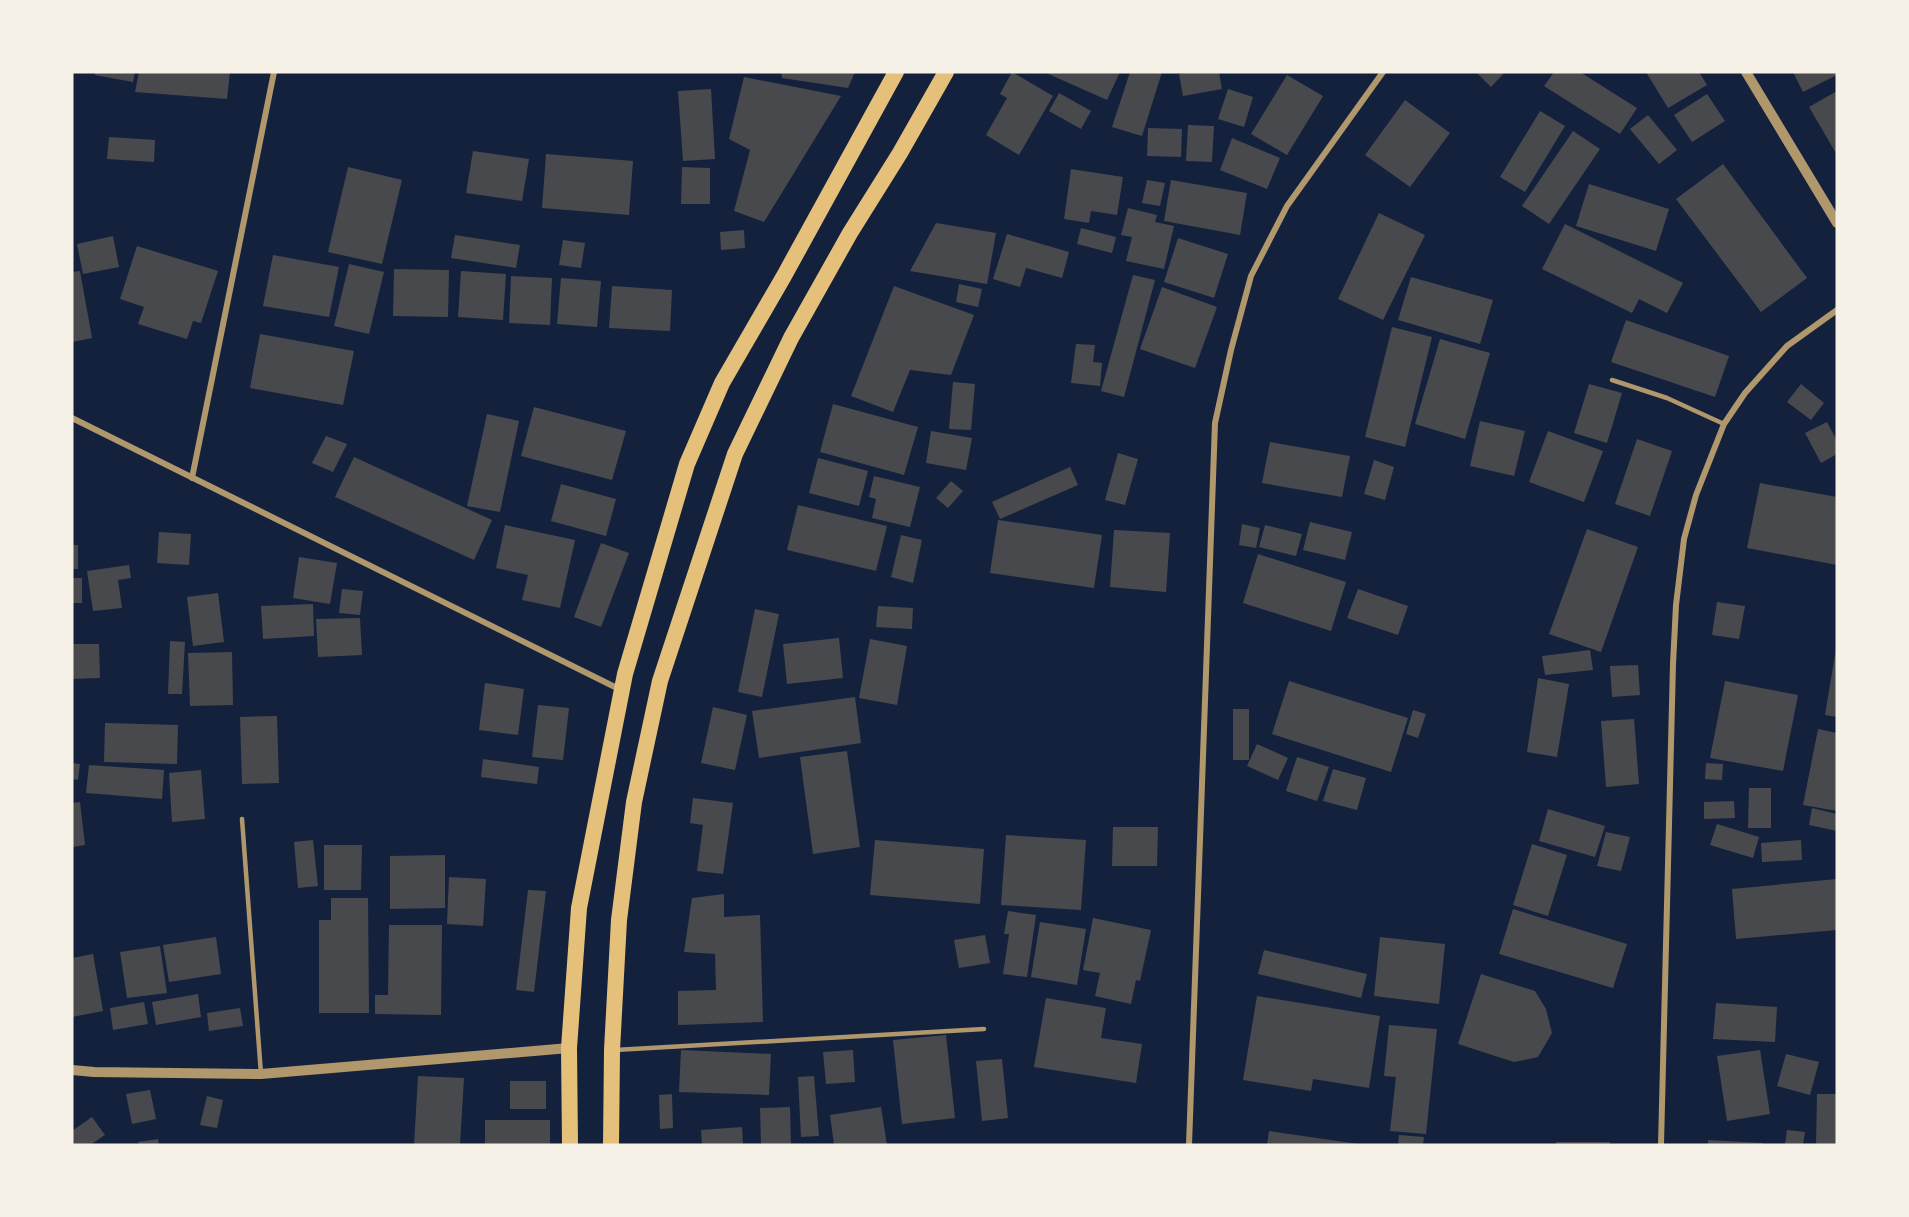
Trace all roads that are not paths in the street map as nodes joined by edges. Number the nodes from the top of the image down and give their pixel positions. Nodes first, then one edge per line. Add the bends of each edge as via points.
1 (274, 72) edge
2 (896, 72) edge
3 (946, 72) edge
4 (1382, 72) edge
5 (1746, 72) edge
6 (1837, 223) edge
7 (1837, 310) edge
8 (1612, 380) dead end
9 (72, 418) edge
10 (1724, 424) junction
11 (192, 478) junction
12 (622, 691) junction
13 (242, 819) dead end
14 (984, 1029) dead end
15 (569, 1048) junction
16 (612, 1050) junction
17 (72, 1070) edge
18 (261, 1074) junction
19 (570, 1145) edge
20 (611, 1145) edge
21 (1189, 1145) edge
22 (1661, 1145) edge

1 - 11 street
2 - 12 highway via 722,383 687,464
3 - 16 highway via 791,339 735,454 660,681 634,802 619,920
4 - 21 street via 1287,206 1251,276 1215,423
5 - 6 street
7 - 10 street via 1787,346 1744,393
8 - 10 lane via 1667,398
9 - 11 street
10 - 22 street via 1684,538 1676,605
11 - 12 street
12 - 15 highway via 579,908
13 - 18 lane
14 - 16 lane
15 - 18 street
15 - 19 highway
16 - 20 highway
17 - 18 street

